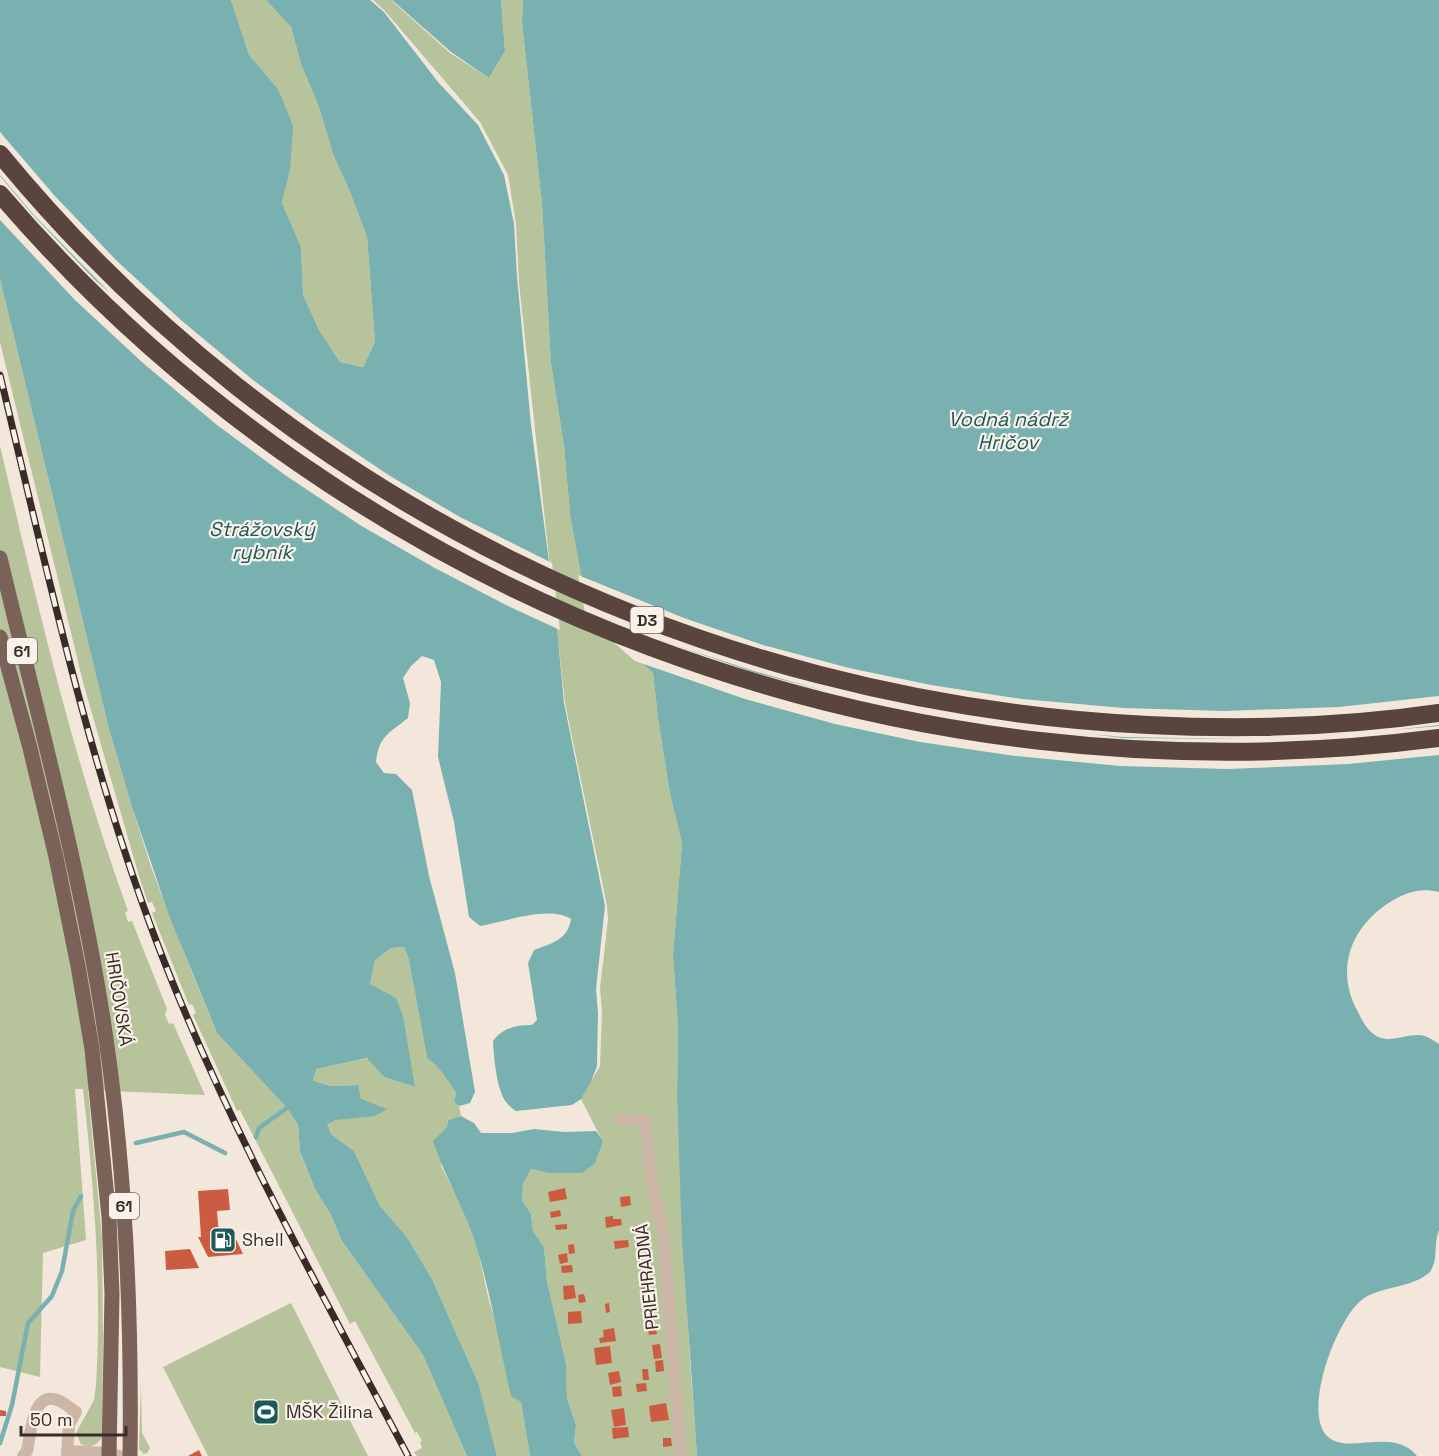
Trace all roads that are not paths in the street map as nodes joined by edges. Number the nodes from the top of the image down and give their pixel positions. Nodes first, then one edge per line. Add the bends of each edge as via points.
1 (0, 154) edge
2 (0, 194) edge
3 (0, 558) edge
4 (0, 637) edge
5 (1439, 713) edge
6 (1439, 738) edge
7 (619, 1119) dead end
8 (67, 1454) edge
9 (113, 1455) edge
10 (23, 1456) edge
11 (130, 1456) edge
12 (681, 1456) edge

1 - 5 highway, D3 via 82,247 174,334 312,442 384,490 496,553 660,625 835,680 910,697 1032,716 1099,723 1260,727
2 - 6 highway, D3 via 65,266 157,353 297,462 373,511 486,575 664,653 807,698 882,716 1043,742 1098,748 1258,752
3 - 11 main road, HRIČOVSKÁ / 61 via 82,905 104,1023 124,1215
4 - 9 main road, HRIČOVSKÁ / 61 via 56,857 92,1048 109,1216
7 - 12 street, PRIEHRADNÁ via 645,1120 663,1234
8 - 9 street
8 - 10 street via 69,1424 76,1412 60,1400 48,1399 35,1411

